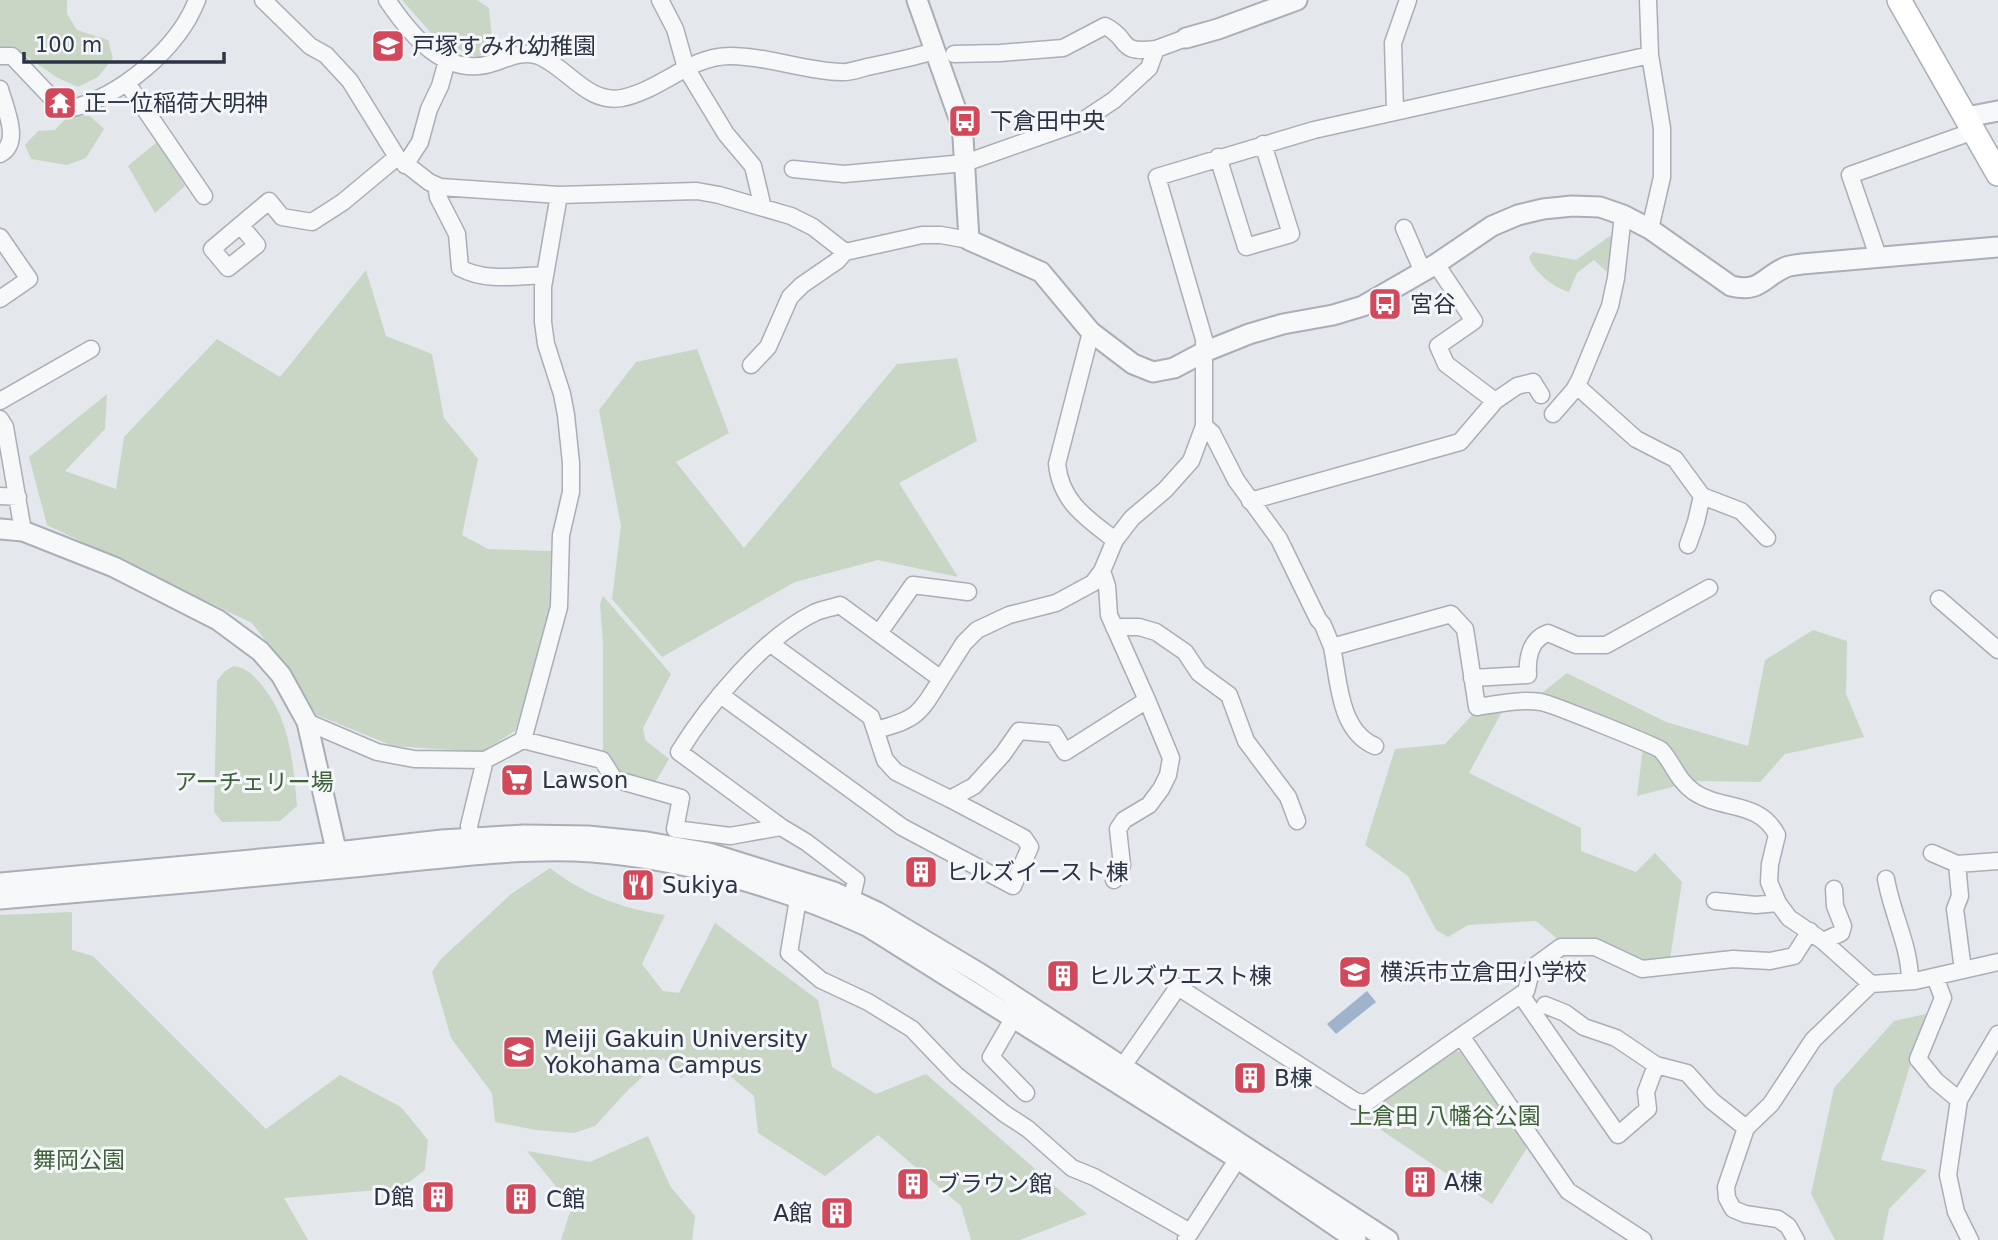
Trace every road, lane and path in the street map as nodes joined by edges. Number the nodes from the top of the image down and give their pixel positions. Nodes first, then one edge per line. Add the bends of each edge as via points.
1 (197, 0) edge
2 (387, 0) edge
3 (660, 0) edge
4 (916, 0) edge
5 (1297, 0) edge
6 (1408, 0) edge
7 (1648, 0) edge
8 (1899, 0) edge
9 (261, 1) edge
10 (1186, 38) joint
11 (1156, 49) junction
12 (934, 51) junction
13 (954, 54) dead end
14 (1650, 55) junction
15 (0, 56) edge
16 (447, 61) junction
17 (686, 68) junction
18 (127, 83) junction
19 (0, 89) edge
20 (1395, 110) junction
21 (1998, 111) edge
22 (1970, 124) junction
23 (1264, 144) junction
24 (0, 154) edge
25 (1217, 158) junction
26 (401, 161) junction
27 (965, 163) junction
28 (793, 169) dead end
29 (1998, 174) edge
30 (436, 185) junction
31 (559, 195) junction
32 (204, 196) dead end
33 (763, 208) junction
34 (1623, 215) junction
35 (241, 226) dead end
36 (1404, 228) dead end
37 (1650, 229) junction
38 (0, 237) edge
39 (968, 240) junction
40 (1998, 247) edge
41 (845, 252) junction
42 (1878, 256) junction
43 (1430, 268) junction
44 (545, 275) junction
45 (0, 299) edge
46 (1091, 332) junction
47 (91, 349) dead end
48 (1204, 352) junction
49 (751, 365) dead end
50 (1577, 386) junction
51 (1541, 395) dead end
52 (0, 401) edge
53 (1495, 401) junction
54 (1553, 414) dead end
55 (0, 419) edge
56 (1205, 426) junction
57 (0, 496) edge
58 (18, 496) junction
59 (1702, 496) junction
60 (1250, 501) junction
61 (0, 529) edge
62 (23, 531) junction
63 (1767, 538) dead end
64 (1115, 540) junction
65 (1688, 545) dead end
66 (1102, 571) junction
67 (1709, 588) dead end
68 (968, 592) dead end
69 (1939, 599) dead end
70 (1114, 626) junction
71 (879, 633) junction
72 (771, 644) junction
73 (1332, 647) junction
74 (1998, 650) edge
75 (1472, 678) junction
76 (941, 680) junction
77 (722, 696) junction
78 (1147, 700) junction
79 (307, 722) junction
80 (876, 730) junction
81 (523, 740) junction
82 (1375, 746) dead end
83 (485, 760) junction
84 (950, 799) junction
85 (1297, 821) dead end
86 (781, 827) junction
87 (471, 838) junction
88 (1932, 853) dead end
89 (339, 860) junction
90 (1998, 861) edge
91 (1957, 864) junction
92 (1886, 879) dead end
93 (1114, 880) dead end
94 (0, 883) edge
95 (1834, 889) dead end
96 (0, 899) edge
97 (799, 899) junction
98 (1714, 901) dead end
99 (1778, 903) junction
100 (850, 909) junction
101 (1810, 931) junction
102 (1823, 942) junction
103 (1998, 962) edge
104 (1964, 970) junction
105 (1935, 977) junction
106 (1910, 981) junction
107 (1871, 984) junction
108 (1521, 995) junction
109 (1545, 1005) dead end
110 (1014, 1017) junction
111 (1998, 1034) edge
112 (1461, 1036) junction
113 (1656, 1065) junction
114 (1117, 1074) junction
115 (1026, 1093) dead end
116 (1959, 1100) junction
117 (1746, 1128) junction
118 (1242, 1153) junction
119 (1187, 1236) edge
120 (1356, 1240) edge
121 (1388, 1240) edge
122 (1643, 1240) edge
123 (1796, 1240) edge
124 (1970, 1240) edge

1 - 18 street via 174,40
2 - 16 street via 412,33
3 - 17 street via 675,29
4 - 12 street
5 - 10 street
6 - 20 street via 1393,43
7 - 14 street
8 - 22 main road
9 - 26 street via 350,81
10 - 11 street
11 - 13 street via 1135,51 1105,26 1063,47
11 - 27 street via 1149,68 1081,122
12 - 17 street via 843,73 732,55 710,57
12 - 27 street via 960,121
14 - 20 street
14 - 37 street via 1662,128 1662,177
15 - 18 street via 12,56 69,109 87,105
16 - 17 street via 471,65 526,54 539,56 592,94 609,98 622,98
16 - 26 street via 419,142
17 - 33 street via 726,134 753,166
18 - 32 street
19 - 24 street via 11,144
20 - 23 street
21 - 22 street via 1982,113
22 - 29 main road
22 - 42 street via 1850,175
23 - 25 street
23 - 25 street via 1291,234 1258,244 1246,247
25 - 48 street via 1157,177
26 - 30 street
26 - 35 street via 313,222 282,217 269,201
27 - 28 street via 844,174
27 - 39 street
30 - 31 street
30 - 44 street via 457,234 460,268 495,277
31 - 33 street via 697,191
31 - 44 street
33 - 41 street via 813,227
34 - 37 street
34 - 43 street via 1600,207 1572,206 1518,215 1492,226
34 - 50 street via 1610,306
36 - 43 street
37 - 42 street via 1731,286 1743,289 1757,286 1785,267
38 - 45 street via 29,279
39 - 41 street via 922,235
39 - 46 street via 1041,272
40 - 42 street
41 - 49 street via 790,297 768,347
43 - 48 street via 1363,306 1283,324
43 - 53 street via 1474,321 1438,346 1446,364
44 - 81 street via 543,322 564,404 571,492 561,535 559,607
46 - 48 street via 1133,364 1153,372 1174,368
46 - 64 street via 1057,464 1069,500
47 - 52 street
48 - 56 street
50 - 54 street
50 - 59 street via 1636,439 1675,459
51 - 53 street via 1533,382 1517,386
53 - 60 street via 1460,442
55 - 58 street
56 - 60 street
56 - 64 street via 1181,474 1132,518
57 - 58 street
58 - 62 street
59 - 63 street via 1741,511
59 - 65 street
60 - 73 street via 1279,539
61 - 62 street
62 - 79 street via 114,567 218,620 260,651 281,675
64 - 66 street
66 - 70 street
66 - 76 street via 1093,583 1071,596 978,630 964,643
67 - 75 street via 1606,645 1576,645 1548,633 1541,636 1527,657 1528,675
68 - 71 street via 913,585
69 - 74 street
70 - 78 street
70 - 85 street via 1156,632 1185,652 1199,673 1229,695 1246,741 1288,797
71 - 72 street via 840,606 816,612
71 - 76 street
72 - 77 street
72 - 80 street via 871,717
73 - 75 street via 1451,614 1465,629
73 - 82 street via 1346,714 1362,741
75 - 99 street via 1477,707 1542,702 1563,709 1647,742 1660,750 1675,774 1695,793 1770,822 1777,835 1769,882
76 - 80 street via 917,715
77 - 84 street via 902,827 1013,886 1030,847 1024,838
77 - 86 street via 679,752
78 - 84 street via 1065,751 1054,734 1019,731 974,786
78 - 93 street via 1171,758 1168,775 1149,805 1118,829 1122,865
79 - 83 street via 377,752 414,759
79 - 89 street
80 - 84 street via 885,760 896,772
81 - 83 street
81 - 86 street via 602,760 614,779 681,798 675,829 730,836
83 - 87 street
86 - 100 street via 856,880
87 - 89 street
87 - 100 street via 588,836 709,853 834,892
88 - 91 street
89 - 94 street
89 - 96 street
89 - 97 street via 592,852 708,872
90 - 91 street
91 - 104 street via 1960,896 1955,909
92 - 106 street via 1910,963
95 - 102 street via 1843,926 1841,933
97 - 100 street
97 - 119 street via 789,953 821,980 912,1029 956,1075 1072,1168
98 - 99 street
99 - 101 street via 1789,918
100 - 110 street via 888,939
100 - 114 street via 877,912 979,973
101 - 102 street
101 - 108 street via 1794,956 1642,970 1595,947 1562,947 1532,968
102 - 107 street
103 - 104 street
104 - 105 street
105 - 106 street
105 - 116 street via 1943,998 1918,1059
106 - 107 street
107 - 117 street via 1813,1040 1771,1104
108 - 112 street
108 - 113 street via 1618,1135 1648,1109 1646,1092
109 - 113 street via 1584,1027 1616,1038
110 - 114 street
110 - 115 street via 991,1057
111 - 116 street
112 - 114 street via 1366,1103 1355,1101 1178,987
112 - 122 street via 1568,1192
113 - 117 street via 1686,1073
114 - 118 street
116 - 124 street via 1948,1175 1956,1212
117 - 123 street via 1726,1187 1727,1198 1733,1209 1745,1214 1778,1219
118 - 119 street
118 - 120 street
118 - 121 street

